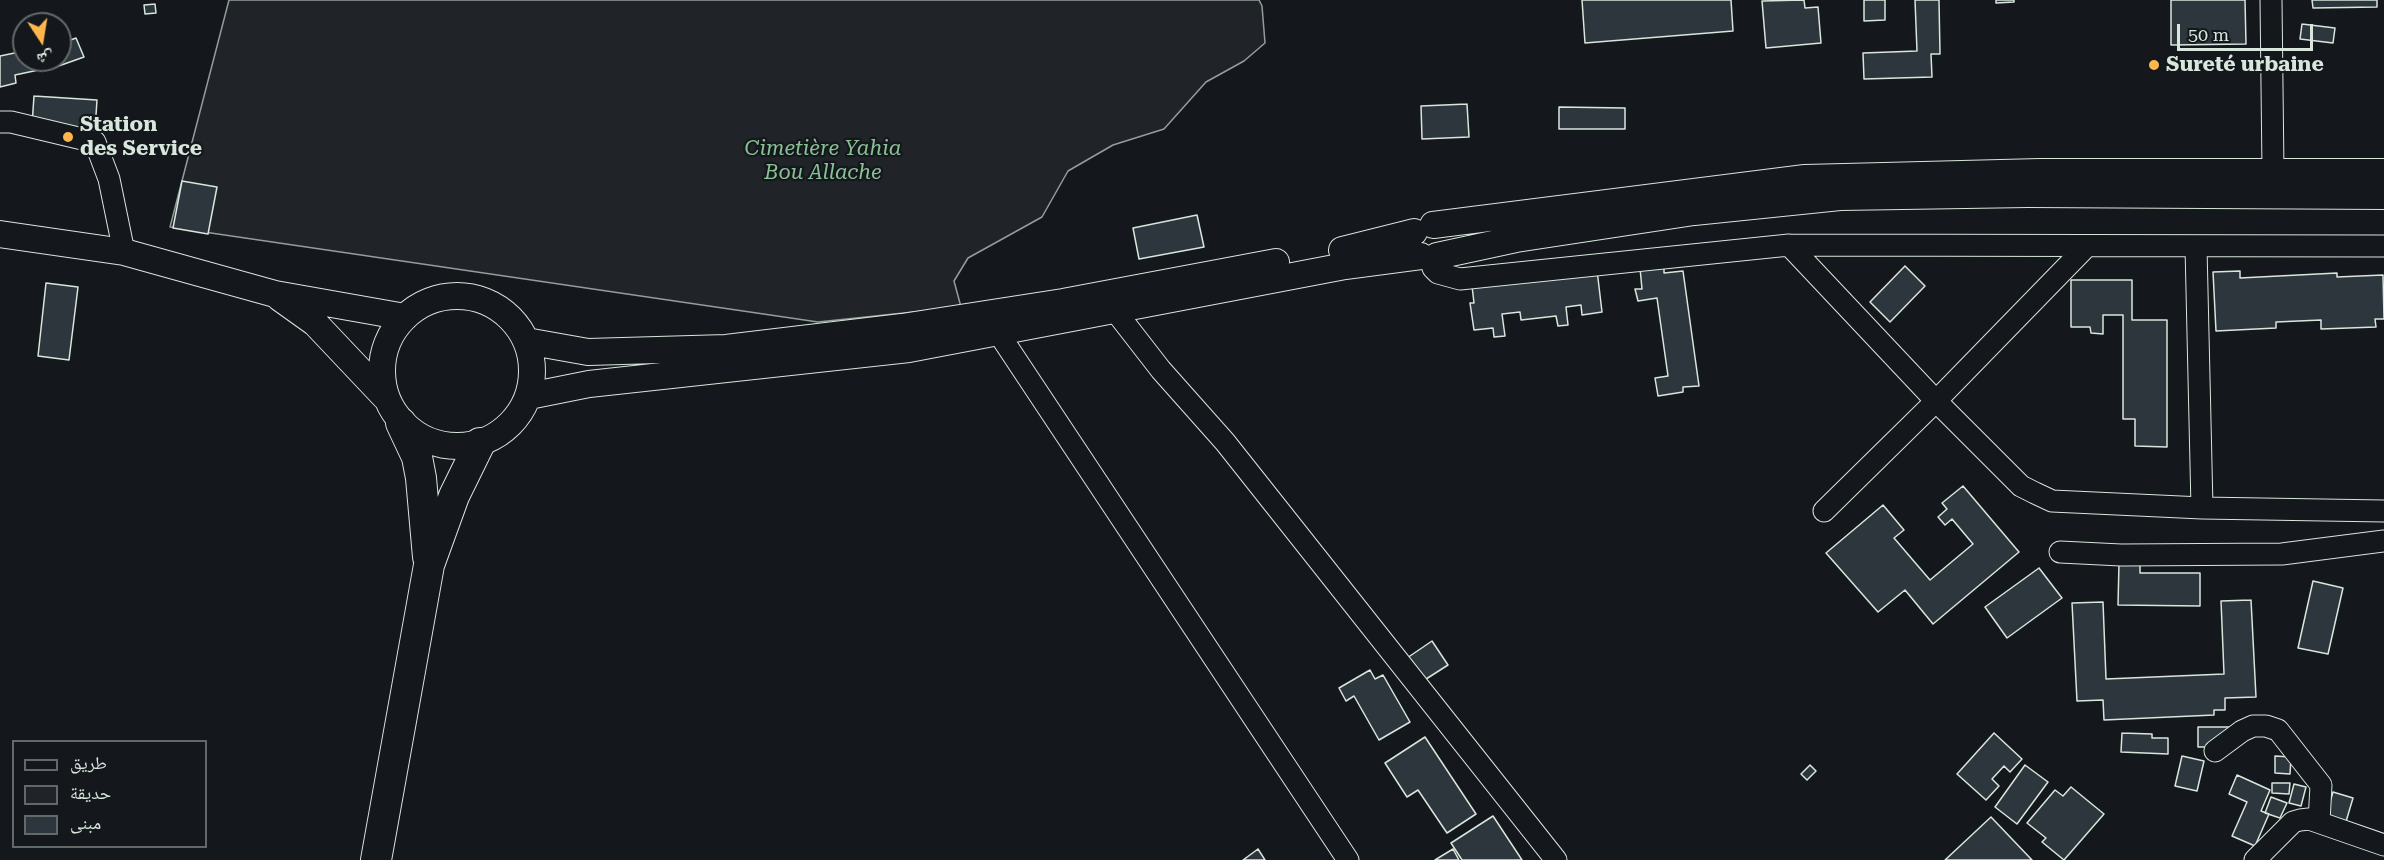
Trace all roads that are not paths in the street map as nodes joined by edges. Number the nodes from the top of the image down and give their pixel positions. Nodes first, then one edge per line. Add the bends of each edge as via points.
1 (2271, 0) edge
2 (0, 122) edge
3 (2384, 172) edge
4 (2273, 183) junction
5 (2384, 196) edge
6 (0, 234) edge
7 (1427, 245) junction
8 (1789, 245) junction
9 (2384, 246) edge
10 (2086, 247) junction
11 (2196, 247) junction
12 (124, 252) junction
13 (275, 294) junction
14 (1116, 312) junction
15 (405, 317) junction
16 (999, 334) junction
17 (526, 340) junction
18 (529, 396) junction
19 (385, 397) junction
20 (1936, 401) junction
21 (401, 423) junction
22 (480, 443) junction
23 (2202, 508) junction
24 (1824, 511) dead end
25 (2384, 511) edge
26 (2384, 541) edge
27 (2060, 552) dead end
28 (429, 565) junction
29 (2215, 751) dead end
30 (2319, 822) junction
31 (2384, 844) edge
32 (376, 860) edge
33 (1348, 860) edge
34 (1556, 860) edge
35 (2255, 860) edge

1 - 4 street
2 - 12 street via 95,142 109,179
3 - 4 main road
4 - 5 main road
4 - 7 main road via 1805,178 1511,217
6 - 12 main road
7 - 8 street via 1433,268 1460,279
7 - 14 main road via 1345,266
7 - 17 main road via 1343,250 1063,302 762,344 621,353 578,351
8 - 10 street
8 - 20 street
9 - 11 street
10 - 11 street
10 - 20 street
11 - 23 street
12 - 13 main road
13 - 15 main road
13 - 19 main road via 315,323
14 - 16 main road
14 - 34 street via 1225,442
15 - 17 main road via 425,303 448,296 472,297 507,316
15 - 19 main road via 391,333 383,354
16 - 18 main road via 909,349 589,384
16 - 33 street
17 - 18 main road via 532,358
18 - 22 main road via 518,416 501,433
19 - 21 main road
20 - 23 street via 2021,486 2052,501
20 - 24 street
21 - 22 main road via 438,444 459,447
21 - 28 highway via 417,457
22 - 28 highway via 454,496
23 - 25 street
26 - 27 street via 2282,554
28 - 32 highway
29 - 30 street via 2253,726 2278,730 2321,785
30 - 31 street
30 - 35 street via 2293,822

